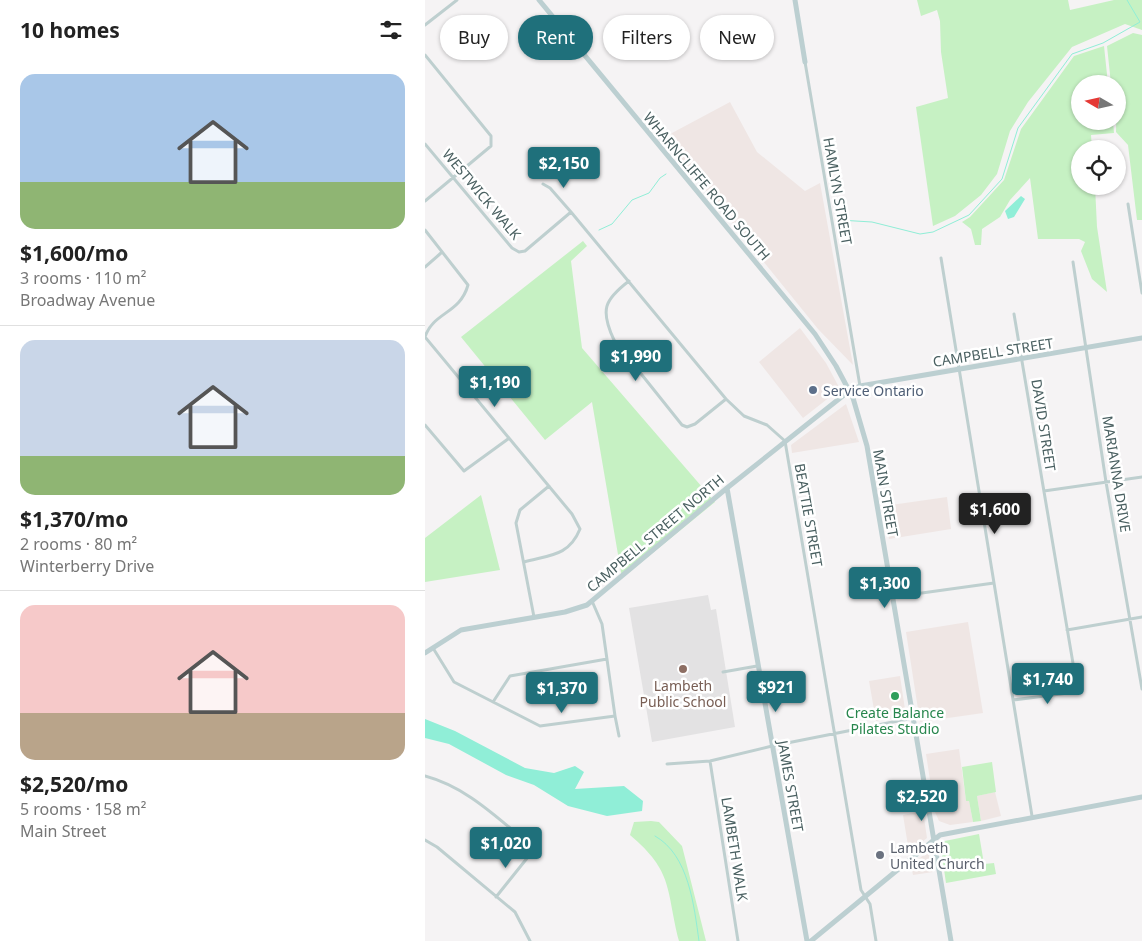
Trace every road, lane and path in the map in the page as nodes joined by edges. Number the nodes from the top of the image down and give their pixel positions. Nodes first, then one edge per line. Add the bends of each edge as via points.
1 (457, 0) edge
2 (539, 0) edge
3 (795, 0) edge
4 (425, 25) edge
5 (425, 55) edge
6 (805, 62) joint
7 (425, 144) edge
8 (454, 178) junction
9 (543, 184) dead end
10 (425, 201) edge
11 (1128, 204) dead end
12 (571, 212) junction
13 (425, 230) edge
14 (441, 253) junction
15 (941, 258) dead end
16 (1073, 262) dead end
17 (425, 267) edge
18 (629, 281) junction
19 (1142, 293) edge
20 (1014, 314) dead end
21 (1142, 338) edge
22 (1086, 349) junction
23 (1022, 359) junction
24 (958, 369) junction
25 (860, 386) junction
26 (849, 391) junction
27 (726, 399) junction
28 (425, 425) edge
29 (508, 439) junction
30 (785, 441) junction
31 (1142, 477) edge
32 (1106, 482) junction
33 (549, 486) junction
34 (727, 488) junction
35 (1044, 491) junction
36 (524, 562) junction
37 (994, 583) junction
38 (893, 598) junction
39 (591, 601) junction
40 (1142, 616) edge
41 (534, 617) junction
42 (1131, 618) junction
43 (1067, 630) junction
44 (433, 648) junction
45 (425, 653) edge
46 (607, 659) junction
47 (757, 666) junction
48 (723, 672) dead end
49 (1142, 689) edge
50 (1013, 700) junction
51 (493, 702) junction
52 (615, 716) junction
53 (913, 717) junction
54 (835, 734) junction
55 (619, 736) dead end
56 (772, 746) junction
57 (710, 761) junction
58 (667, 764) dead end
59 (425, 776) edge
60 (1142, 797) edge
61 (1032, 816) junction
62 (935, 838) junction
63 (425, 840) edge
64 (865, 896) junction
65 (496, 897) junction
66 (813, 940) edge
67 (530, 941) edge
68 (738, 941) edge
69 (807, 941) edge
70 (876, 941) edge
71 (951, 941) edge

1 - 4 street
2 - 26 main road, WHARNCLIFFE ROAD SOUTH via 815,334
3 - 6 main road, HAMLYN STREET
5 - 8 street via 492,140 491,146
6 - 25 street, HAMLYN STREET
7 - 8 street, WESTWICK WALK
8 - 10 street
8 - 12 street, WESTWICK WALK via 512,248 519,252
9 - 12 street
11 - 19 street
12 - 18 street
13 - 14 street
14 - 17 street
14 - 29 street via 468,285 464,299 428,327 425,337
15 - 24 street
16 - 22 street, MARIANNA DRIVE
18 - 27 street
18 - 27 street via 608,301 605,310 607,326 613,340 682,425 695,424
20 - 23 street, DAVID STREET
21 - 22 main road, CAMPBELL STREET
22 - 23 main road, CAMPBELL STREET
22 - 32 street, MARIANNA DRIVE
23 - 24 main road, CAMPBELL STREET
23 - 35 street, DAVID STREET
24 - 25 main road, CAMPBELL STREET
24 - 37 street
25 - 26 main road, CAMPBELL STREET
26 - 30 main road, CAMPBELL STREET NORTH
26 - 38 main road, MAIN STREET via 867,446
27 - 30 street via 744,416 767,425
28 - 29 street via 464,471
29 - 33 street
30 - 34 main road, CAMPBELL STREET NORTH
30 - 54 street, BEATTIE STREET
31 - 32 street
32 - 35 street
32 - 42 street, MARIANNA DRIVE
33 - 36 street via 519,510 516,524
33 - 36 street via 573,514 581,529 575,542 562,552
34 - 39 main road, CAMPBELL STREET NORTH
34 - 47 main road, JAMES STREET
35 - 43 street, DAVID STREET
36 - 41 street
37 - 38 street
37 - 50 street
38 - 53 main road, MAIN STREET
39 - 41 main road, CAMPBELL STREET NORTH via 565,612
39 - 46 street via 602,624
40 - 42 street
41 - 44 main road, CAMPBELL STREET NORTH via 461,630
42 - 43 street
42 - 49 street, MARIANNA DRIVE
43 - 50 street, DAVID STREET via 1075,688 1068,693
44 - 45 main road, CAMPBELL STREET NORTH
44 - 51 street via 454,682
46 - 51 street via 510,676
46 - 52 street
47 - 48 street
47 - 56 main road, JAMES STREET
50 - 61 street
51 - 52 street via 540,726
52 - 55 street
53 - 54 street
53 - 62 main road, MAIN STREET
54 - 56 street
54 - 64 street, BEATTIE STREET via 861,890
56 - 57 street
56 - 69 main road, JAMES STREET
57 - 58 street
57 - 68 street, LAMBETH WALK
59 - 65 street via 464,792 527,842 532,852
60 - 61 main road
61 - 62 main road via 950,832
62 - 64 main road
62 - 71 main road, MAIN STREET
63 - 65 street
64 - 66 main road
64 - 70 street, BEATTIE STREET via 870,904
65 - 67 street via 515,912

